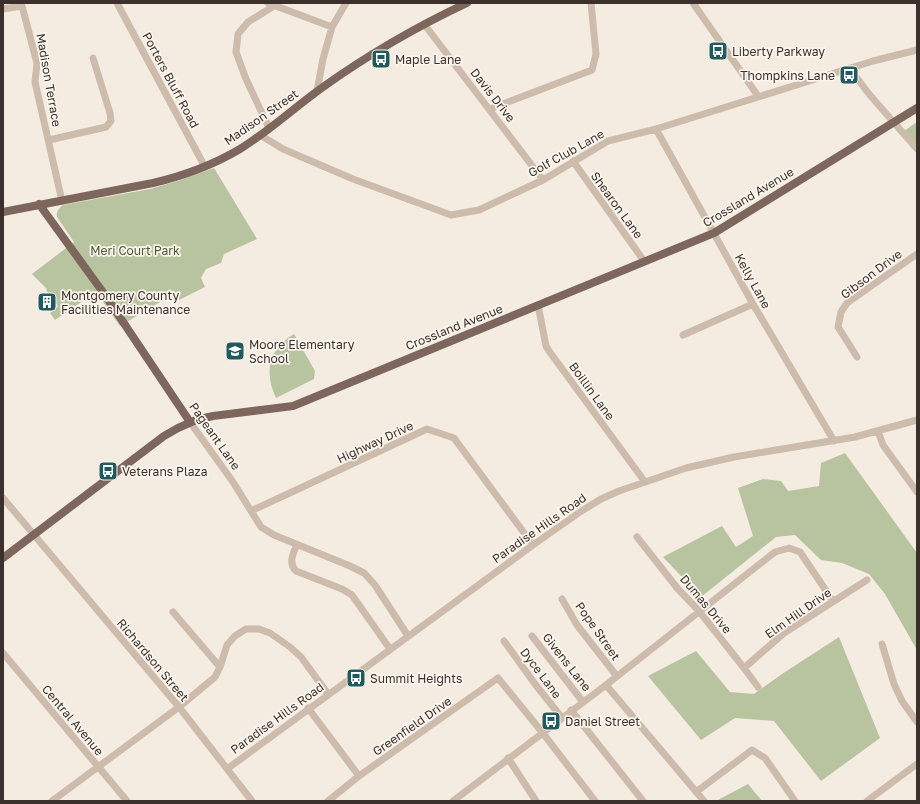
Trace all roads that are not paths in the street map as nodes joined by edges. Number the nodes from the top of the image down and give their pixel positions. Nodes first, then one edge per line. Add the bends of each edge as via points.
1 (117, 3) edge
2 (346, 3) edge
3 (591, 3) edge
4 (693, 3) edge
5 (271, 4) edge
6 (463, 4) edge
7 (3, 9) edge
8 (424, 24) junction
9 (332, 27) junction
10 (917, 50) edge
11 (93, 58) dead end
12 (850, 69) junction
13 (317, 91) junction
14 (758, 96) junction
15 (917, 108) edge
16 (490, 109) junction
17 (894, 123) junction
18 (269, 128) junction
19 (656, 129) junction
20 (260, 135) junction
21 (49, 140) junction
22 (917, 149) edge
23 (572, 161) junction
24 (205, 167) junction
25 (543, 180) junction
26 (62, 201) junction
27 (40, 204) junction
28 (3, 212) edge
29 (714, 233) junction
30 (917, 254) edge
31 (644, 261) junction
32 (753, 304) junction
33 (538, 306) junction
34 (683, 335) dead end
35 (857, 357) dead end
36 (917, 420) edge
37 (190, 422) junction
38 (878, 431) junction
39 (834, 441) junction
40 (645, 482) junction
41 (917, 492) edge
42 (3, 498) edge
43 (251, 511) junction
44 (34, 535) junction
45 (637, 537) dead end
46 (297, 544) junction
47 (533, 545) junction
48 (3, 558) edge
49 (867, 580) dead end
50 (562, 599) dead end
51 (833, 601) junction
52 (699, 611) junction
53 (173, 612) dead end
54 (408, 636) junction
55 (532, 636) dead end
56 (504, 641) dead end
57 (882, 644) dead end
58 (390, 649) junction
59 (3, 653) edge
60 (220, 667) junction
61 (744, 668) junction
62 (616, 675) junction
63 (606, 685) junction
64 (758, 687) dead end
65 (328, 694) junction
66 (583, 702) junction
67 (178, 707) junction
68 (308, 708) junction
69 (571, 710) junction
70 (562, 718) junction
71 (917, 722) edge
72 (542, 732) junction
73 (508, 758) junction
74 (917, 764) edge
75 (98, 767) junction
76 (226, 769) junction
77 (359, 776) junction
78 (696, 792) junction
79 (639, 800) edge
80 (52, 801) edge
81 (127, 801) edge
82 (252, 801) edge
83 (328, 801) edge
84 (453, 801) edge
85 (536, 801) edge
86 (595, 801) edge
87 (704, 801) edge
88 (796, 801) edge
89 (867, 801) edge

1 - 24 street, Porters Bluff Road
2 - 9 street
3 - 16 street via 596,54 592,70
4 - 14 street
5 - 9 street
5 - 18 street via 248,22 238,34 236,52
6 - 8 main road, Madison Street
7 - 21 street, Madison Terrace via 22,6 37,63 35,82
8 - 13 main road, Madison Street
8 - 16 street, Davis Drive
9 - 13 street
10 - 12 street, Golf Club Lane
11 - 21 street via 111,121 106,127
12 - 14 street, Golf Club Lane
12 - 17 street
13 - 18 main road, Madison Street
14 - 19 street, Golf Club Lane
15 - 17 main road, Crossland Avenue
16 - 25 street, Davis Drive
17 - 22 street
17 - 29 main road, Crossland Avenue
18 - 20 main road, Madison Street
19 - 23 street, Golf Club Lane via 608,141
19 - 29 street, Kelly Lane
20 - 24 main road, Madison Street
20 - 25 street, Golf Club Lane via 283,149 353,179 451,216 478,210
21 - 26 street, Madison Terrace
23 - 25 street, Golf Club Lane
23 - 31 street, Shearon Lane
24 - 26 main road, Madison Street via 170,179
26 - 27 main road, Madison Street
27 - 28 main road, Madison Street
27 - 37 main road, Pageant Lane
29 - 31 main road, Crossland Avenue
29 - 32 street, Kelly Lane
30 - 35 street, Gibson Drive via 847,303 841,312 838,327
31 - 33 main road, Crossland Avenue
32 - 34 street
32 - 39 street, Kelly Lane
33 - 37 main road, Crossland Avenue via 293,406 213,416
33 - 40 street, Boillin Lane via 549,352
36 - 38 street, Paradise Hills Road
37 - 43 street, Pageant Lane
37 - 44 main road, Crossland Avenue via 164,436
38 - 39 street, Paradise Hills Road
38 - 41 street via 883,445
39 - 40 street, Paradise Hills Road via 714,460
40 - 47 street, Paradise Hills Road via 601,499
42 - 44 street, Richardson Street
43 - 46 street, Pageant Lane via 264,529
43 - 47 street, Highway Drive via 427,429 454,438
44 - 48 main road, Crossland Avenue
44 - 67 street, Richardson Street
45 - 52 street, Dumas Drive
46 - 54 street, Pageant Lane via 364,573
46 - 58 street via 292,559 293,568 352,595
47 - 54 street, Paradise Hills Road
49 - 51 street, Elm Hill Drive
50 - 62 street, Pope Street via 577,625
51 - 52 street via 800,552 789,548 775,552
51 - 61 street, Elm Hill Drive via 784,633
52 - 61 street, Dumas Drive
52 - 62 street
53 - 60 street
54 - 58 street, Paradise Hills Road
55 - 66 street, Givens Lane
56 - 70 street, Dyce Lane
57 - 71 street via 894,684
58 - 65 street, Paradise Hills Road
59 - 75 street, Central Avenue
60 - 65 street via 227,645 235,636 246,629 259,628 270,633 301,657
60 - 67 street via 215,676
61 - 64 street, Dumas Drive
62 - 63 street
63 - 66 street
63 - 78 street
65 - 68 street, Paradise Hills Road
66 - 69 street
67 - 75 street
67 - 76 street, Richardson Street
68 - 76 street, Paradise Hills Road
68 - 77 street
69 - 70 street
69 - 79 street
70 - 72 street
72 - 73 street
72 - 77 street, Greenfield Drive via 498,678
72 - 86 street
73 - 84 street
73 - 85 street
74 - 89 street
75 - 80 street
75 - 81 street, Central Avenue
76 - 82 street, Richardson Street
77 - 83 street, Greenfield Drive
78 - 87 street
78 - 88 street via 752,750 765,758

